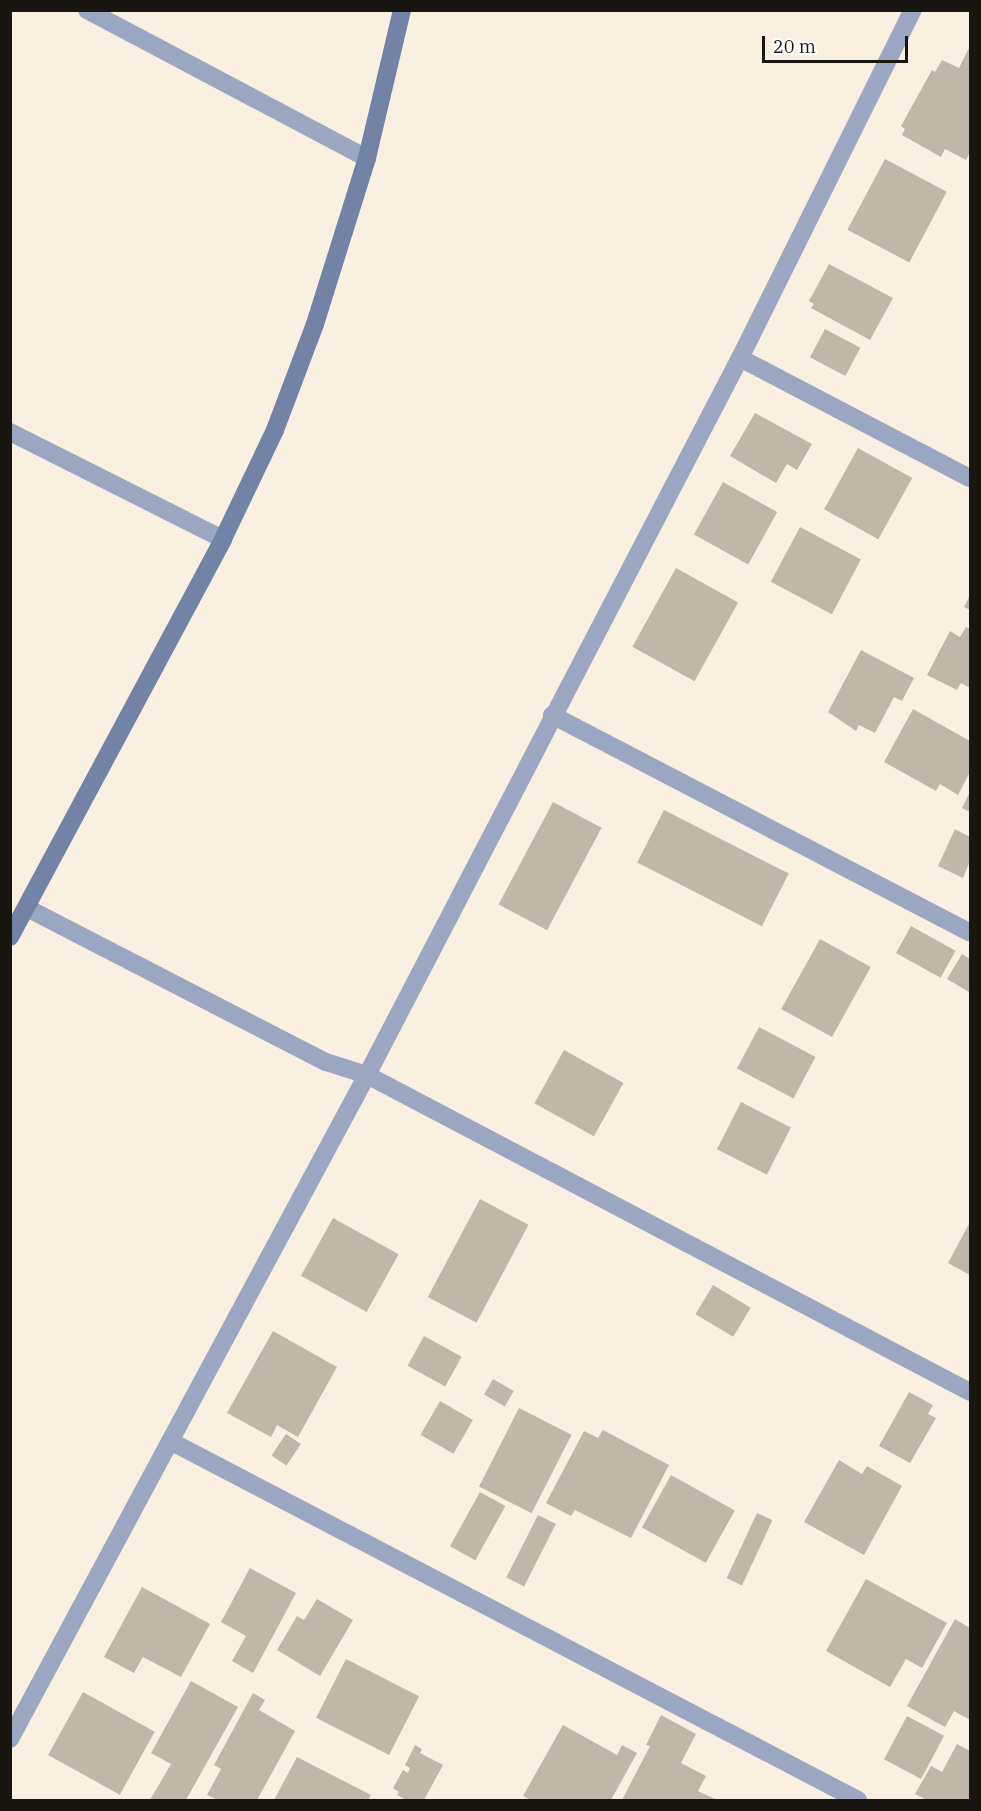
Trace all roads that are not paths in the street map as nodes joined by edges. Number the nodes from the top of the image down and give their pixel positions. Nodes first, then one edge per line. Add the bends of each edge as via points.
1 (87, 10) edge
2 (402, 10) edge
3 (913, 10) edge
4 (367, 158) junction
5 (740, 358) junction
6 (10, 432) edge
7 (970, 478) edge
8 (223, 539) junction
9 (552, 716) junction
10 (27, 908) junction
11 (970, 933) edge
12 (10, 938) edge
13 (367, 1075) junction
14 (970, 1392) edge
15 (170, 1441) junction
16 (10, 1739) edge
17 (858, 1800) edge

1 - 4 street
2 - 4 street
3 - 5 street
4 - 8 street via 315,324 279,420
5 - 7 street
5 - 9 street
6 - 8 street
8 - 10 street
9 - 11 street
9 - 13 street
10 - 12 street
10 - 13 street via 326,1062
13 - 14 street
13 - 15 street
15 - 16 street
15 - 17 street

